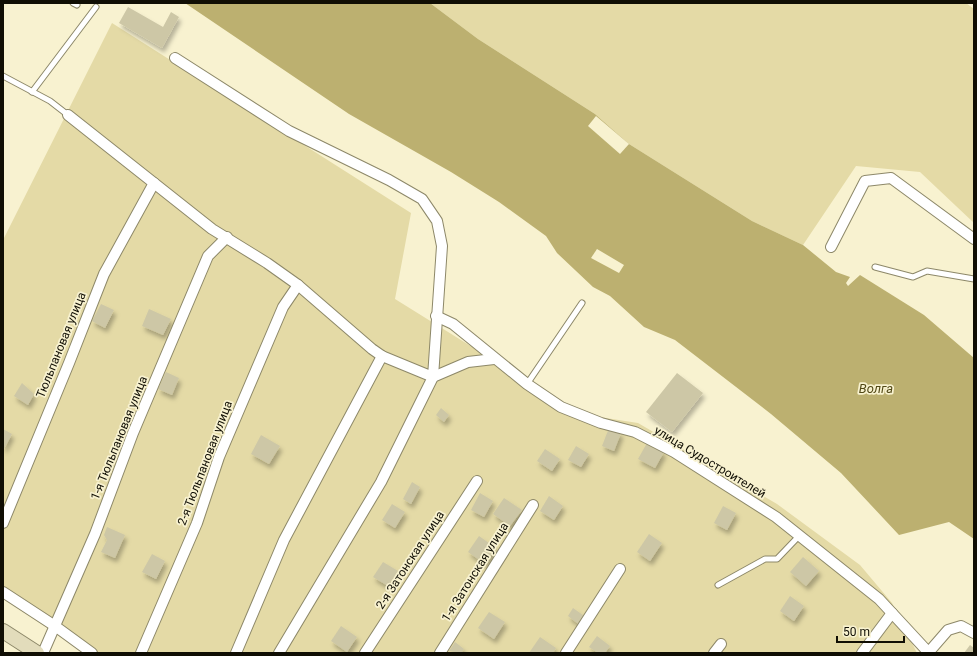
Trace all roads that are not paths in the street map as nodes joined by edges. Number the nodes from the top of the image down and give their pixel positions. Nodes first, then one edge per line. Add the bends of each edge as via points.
1 (96, 7) dead end
2 (175, 58) dead end
3 (3, 76) edge
4 (32, 92) junction
5 (68, 115) joint
6 (154, 183) junction
7 (227, 237) junction
8 (974, 239) edge
9 (831, 247) dead end
10 (875, 267) dead end
11 (974, 279) edge
12 (298, 285) junction
13 (582, 303) dead end
14 (436, 316) junction
15 (382, 356) junction
16 (494, 359) junction
17 (433, 377) junction
18 (527, 384) junction
19 (477, 481) dead end
20 (533, 505) dead end
21 (3, 523) edge
22 (799, 536) junction
23 (620, 569) dead end
24 (718, 585) dead end
25 (3, 592) edge
26 (892, 613) junction
27 (55, 626) junction
28 (3, 631) edge
29 (974, 633) edge
30 (721, 644) dead end
31 (37, 653) edge
32 (43, 653) edge
33 (92, 653) edge
34 (141, 653) edge
35 (236, 653) edge
36 (279, 653) edge
37 (366, 653) edge
38 (440, 653) edge
39 (566, 653) edge
40 (714, 653) edge
41 (862, 653) edge
42 (928, 653) edge

1 - 4 lane
2 - 14 street via 289,131 422,199 430,209 441,234 441,277
3 - 4 lane
4 - 5 lane via 50,101
5 - 6 street
6 - 7 street via 212,229
6 - 21 street, Тюльпановая улица via 104,274
7 - 12 street
7 - 27 street, 1-я Тюльпановая улица via 208,256
8 - 9 street via 891,178 865,182
10 - 11 lane via 913,277 926,270
12 - 15 street
12 - 34 street, 2-я Тюльпановая улица via 283,307 219,457 197,523
13 - 18 lane
14 - 16 street, улица Судостроителей via 453,324
14 - 17 street
15 - 17 street
15 - 35 street via 284,540
16 - 17 street via 468,362
16 - 18 street, улица Судостроителей
17 - 36 street via 381,482
18 - 22 street, улица Судостроителей via 560,407 601,423 635,432 674,452 776,517
19 - 37 street, 2-я Затонская улица
20 - 38 street, 1-я Затонская улица
22 - 24 lane via 777,559 765,559
22 - 26 street, улица Судостроителей
23 - 39 street
25 - 27 street
26 - 41 street
26 - 42 street, улица Судостроителей
27 - 32 street, 1-я Тюльпановая улица
27 - 33 street
28 - 31 main road
29 - 42 street via 961,626 948,630
30 - 40 street

